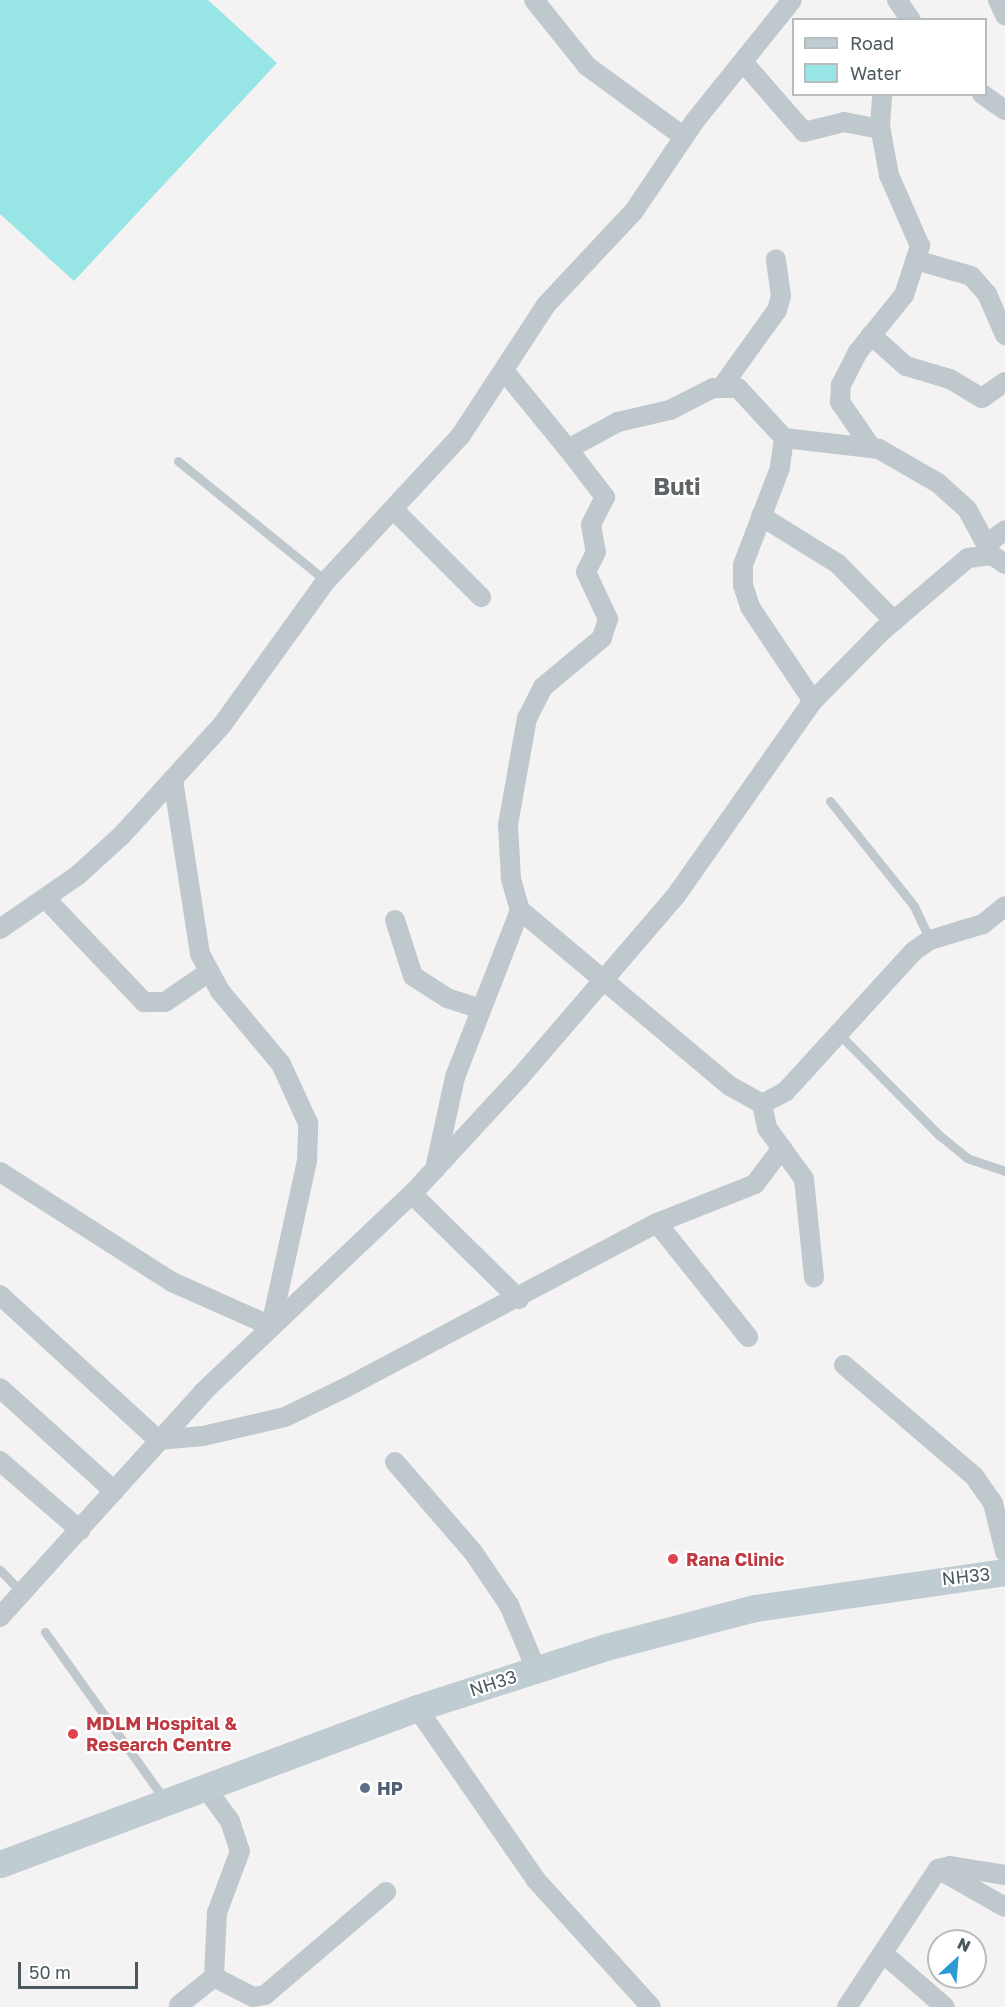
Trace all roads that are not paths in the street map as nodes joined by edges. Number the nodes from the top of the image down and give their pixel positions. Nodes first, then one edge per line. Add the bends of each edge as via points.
1 (534, 0) edge
2 (792, 0) edge
3 (897, 0) edge
4 (998, 0) edge
5 (1005, 15) edge
6 (910, 18) edge
7 (743, 62) junction
8 (882, 96) edge
9 (985, 96) edge
10 (1005, 110) edge
11 (880, 129) junction
12 (684, 137) junction
13 (776, 260) dead end
14 (919, 261) junction
15 (1005, 334) edge
16 (872, 335) junction
17 (505, 372) junction
18 (1005, 382) edge
19 (723, 385) junction
20 (784, 438) junction
21 (871, 447) junction
22 (568, 449) junction
23 (178, 461) dead end
24 (395, 511) junction
25 (761, 516) junction
26 (1005, 530) edge
27 (995, 554) edge
28 (326, 581) junction
29 (481, 597) dead end
30 (894, 621) junction
31 (813, 701) junction
32 (173, 779) junction
33 (830, 801) dead end
34 (45, 898) junction
35 (1005, 906) edge
36 (520, 910) junction
37 (395, 920) dead end
38 (0, 929) edge
39 (930, 940) junction
40 (209, 972) junction
41 (604, 981) junction
42 (480, 1009) junction
43 (838, 1033) junction
44 (762, 1104) junction
45 (782, 1148) junction
46 (435, 1169) junction
47 (1005, 1171) edge
48 (0, 1172) edge
49 (412, 1194) junction
50 (657, 1223) junction
51 (814, 1277) dead end
52 (0, 1295) edge
53 (519, 1299) junction
54 (271, 1326) junction
55 (748, 1338) dead end
56 (844, 1365) dead end
57 (0, 1388) edge
58 (159, 1440) junction
59 (0, 1461) edge
60 (395, 1462) dead end
61 (114, 1491) junction
62 (80, 1530) junction
63 (1005, 1552) edge
64 (0, 1570) edge
65 (1005, 1572) edge
66 (22, 1593) junction
67 (0, 1617) edge
68 (45, 1632) dead end
69 (536, 1669) junction
70 (417, 1707) junction
71 (205, 1786) junction
72 (167, 1802) junction
73 (0, 1864) edge
74 (938, 1869) junction
75 (1005, 1875) edge
76 (387, 1892) dead end
77 (1005, 1907) edge
78 (885, 1955) junction
79 (214, 1977) junction
80 (180, 2006) edge
81 (651, 2007) edge
82 (847, 2007) edge
83 (945, 2007) edge

1 - 12 street via 587,66
2 - 7 street
3 - 6 street
4 - 5 street
7 - 11 street via 804,132 844,122
7 - 12 street
8 - 11 street
9 - 10 street
11 - 14 street via 889,175 920,246
12 - 17 street via 634,211 546,305
13 - 19 street via 781,296 777,310
14 - 15 street via 971,276 987,294
14 - 16 street via 904,295
16 - 18 street via 914,371 950,379 982,398
16 - 21 street via 839,393 844,411
17 - 22 street
17 - 24 street via 461,435
19 - 20 street via 748,396
19 - 22 street via 670,410 618,422
20 - 21 street
20 - 25 street via 780,468
21 - 27 street via 894,454 938,483 967,509
22 - 36 street via 605,496 591,525 596,552 586,572 608,619 602,638 543,687 527,718 508,825 511,879
23 - 28 lane
24 - 28 street
24 - 29 street
25 - 30 street via 838,564
25 - 31 street via 743,565 743,585 750,607
26 - 27 street
27 - 30 street via 968,558
28 - 32 street via 260,677
30 - 31 street
31 - 41 street via 675,897
32 - 34 street via 122,835
32 - 40 street via 192,916
33 - 39 lane via 914,906
34 - 38 street
34 - 40 street via 144,1002 165,1002
35 - 39 street via 983,924
36 - 41 street
36 - 42 street
37 - 42 street via 413,976 437,993
39 - 43 street
40 - 54 street via 281,1064 308,1123 308,1161
41 - 44 street via 730,1086
41 - 46 street
42 - 46 street via 455,1077
43 - 44 street via 786,1091
43 - 47 lane via 946,1141 967,1158
44 - 45 street via 767,1128
45 - 50 street via 755,1184
45 - 51 street via 804,1179
46 - 49 street
48 - 54 street via 172,1282
49 - 53 street
49 - 54 street
50 - 53 street
50 - 55 street
52 - 58 street
53 - 58 street via 285,1417
54 - 58 street
56 - 63 street via 974,1476 993,1503
57 - 61 street
58 - 61 street
59 - 62 street
60 - 69 street via 473,1552 509,1605
61 - 62 street
62 - 66 street
64 - 66 lane
65 - 69 main road, NH33 via 755,1608
66 - 67 street
68 - 72 lane
69 - 70 main road, NH33
70 - 71 main road, NH33
70 - 81 street via 536,1880
71 - 72 main road, NH33
71 - 79 street via 230,1821 240,1851 217,1913
72 - 73 main road, NH33
74 - 75 street via 950,1866
74 - 77 street
74 - 78 street
76 - 79 street via 265,1995 253,1996
78 - 82 street
78 - 83 street
79 - 80 street

